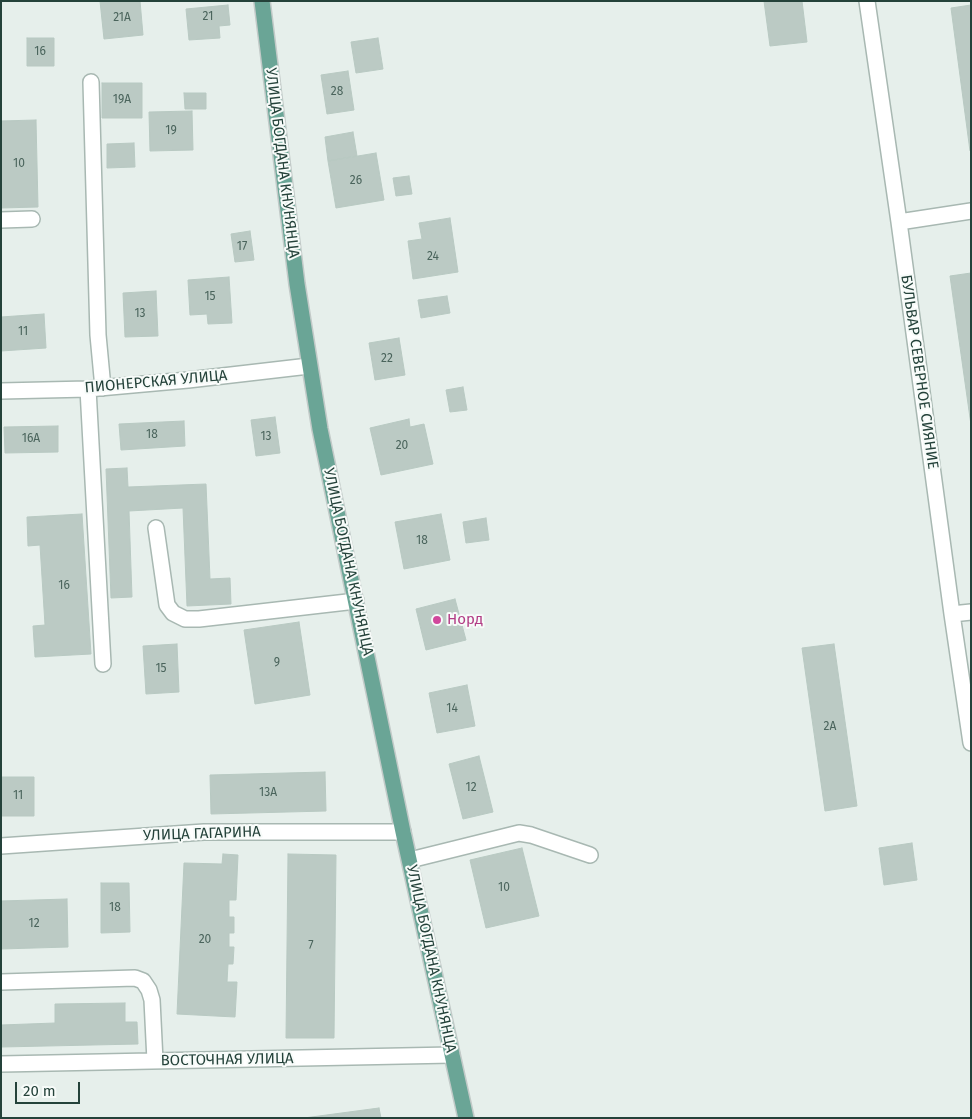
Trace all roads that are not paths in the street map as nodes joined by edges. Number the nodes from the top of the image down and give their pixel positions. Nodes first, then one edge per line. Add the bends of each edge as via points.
1 (262, 1) edge
2 (867, 1) edge
3 (91, 82) dead end
4 (971, 211) edge
5 (32, 219) dead end
6 (1, 220) edge
7 (899, 222) junction
8 (309, 366) junction
9 (103, 388) junction
10 (88, 389) junction
11 (1, 391) edge
12 (156, 528) dead end
13 (356, 601) junction
14 (971, 612) edge
15 (952, 614) junction
16 (104, 664) dead end
17 (971, 743) edge
18 (404, 832) junction
19 (1, 846) edge
20 (590, 855) dead end
21 (410, 860) junction
22 (1, 982) edge
23 (452, 1055) junction
24 (155, 1061) junction
25 (1, 1064) edge
26 (466, 1118) edge

1 - 8 main road, УЛИЦА БОГДАНА КНУНЯНЦА
2 - 7 street, БУЛЬВАР СЕВЕРНОЕ СИЯНИЕ
3 - 9 street
4 - 7 street
5 - 6 street
7 - 15 street, БУЛЬВАР СЕВЕРНОЕ СИЯНИЕ
8 - 9 street, ПИОНЕРСКАЯ УЛИЦА
8 - 13 main road, УЛИЦА БОГДАНА КНУНЯНЦА
9 - 10 street, ПИОНЕРСКАЯ УЛИЦА
10 - 11 street, ПИОНЕРСКАЯ УЛИЦА
10 - 16 street
12 - 13 street via 167,605 173,613 185,619
13 - 18 main road, УЛИЦА БОГДАНА КНУНЯНЦА
14 - 15 street
15 - 17 street, БУЛЬВАР СЕВЕРНОЕ СИЯНИЕ
18 - 19 street, УЛИЦА ГАГАРИНА via 204,832
18 - 21 main road, УЛИЦА БОГДАНА КНУНЯНЦА
20 - 21 street via 519,833
21 - 23 main road, УЛИЦА БОГДАНА КНУНЯНЦА
22 - 24 street via 135,978 144,981 152,1000
23 - 24 street, ВОСТОЧНАЯ УЛИЦА
23 - 26 main road, УЛИЦА БОГДАНА КНУНЯНЦА
24 - 25 street, ВОСТОЧНАЯ УЛИЦА

